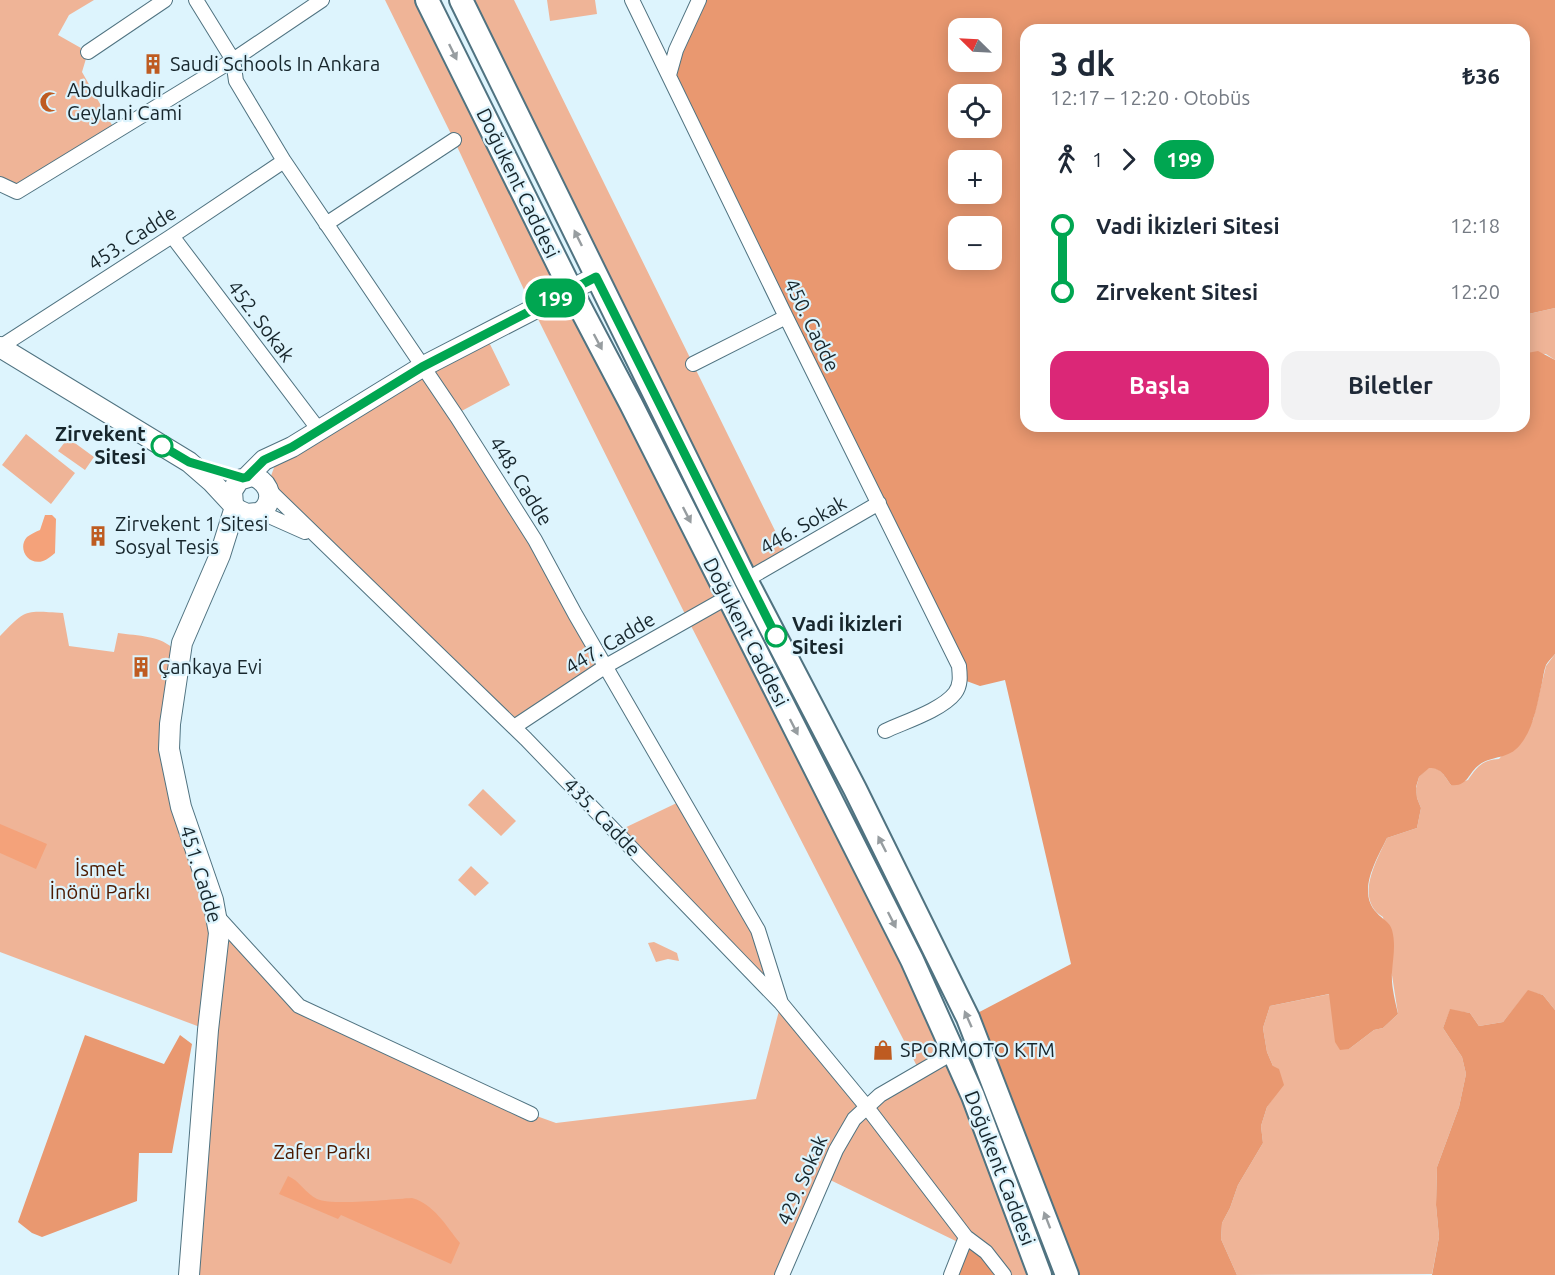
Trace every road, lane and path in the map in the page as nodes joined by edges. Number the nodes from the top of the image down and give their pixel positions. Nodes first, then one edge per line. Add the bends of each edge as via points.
1 (165, 0) edge
2 (196, 0) edge
3 (322, 0) edge
4 (427, 0) edge
5 (461, 0) edge
6 (632, 0) edge
7 (699, 0) edge
8 (88, 52) dead end
9 (232, 60) junction
10 (669, 75) junction
11 (454, 140) dead end
12 (284, 161) junction
13 (0, 184) edge
14 (326, 224) junction
15 (172, 236) junction
16 (596, 277) junction
17 (571, 290) junction
18 (786, 317) junction
19 (0, 347) edge
20 (693, 363) dead end
21 (422, 367) junction
22 (319, 430) junction
23 (292, 447) junction
24 (189, 462) junction
25 (245, 477) junction
26 (268, 489) junction
27 (879, 503) junction
28 (234, 506) junction
29 (258, 513) junction
30 (323, 541) junction
31 (220, 555) junction
32 (746, 580) junction
33 (728, 597) junction
34 (606, 666) junction
35 (514, 727) junction
36 (885, 731) dead end
37 (215, 914) junction
38 (781, 1003) junction
39 (954, 1052) junction
40 (866, 1106) junction
41 (531, 1114) dead end
42 (966, 1237) junction
43 (189, 1275) edge
44 (782, 1275) edge
45 (951, 1275) edge
46 (1004, 1275) edge
47 (1040, 1275) edge
48 (1067, 1275) edge

1 - 8 street
2 - 9 street, 448. Cadde
3 - 9 street
4 -> 17 main road, Doğukent Caddesi
16 -> 5 main road, Doğukent Caddesi
6 - 10 street, 450. Cadde
7 - 10 street
9 - 12 street, 448. Cadde via 236,81
9 - 13 street via 17,192
10 - 18 street, 450. Cadde
11 - 14 street
12 - 14 street, 448. Cadde
12 - 15 street, 453. Cadde
14 - 21 street, 448. Cadde
15 - 19 street, 453. Cadde
15 - 22 street, 452. Sokak
16 - 17 street
16 - 32 main road, Doğukent Caddesi
17 - 21 street
17 -> 33 main road, Doğukent Caddesi
18 - 20 street
18 - 27 street, 450. Cadde
19 - 24 street
21 - 22 street
21 - 34 street, 448. Cadde via 536,540
22 - 23 street
23 - 25 street via 264,460
23 - 26 street via 275,465
24 - 25 street
24 - 28 street
25 - 26 street via 257,478
25 - 28 street via 233,487
26 - 29 street via 268,503
26 - 30 street, 435. Cadde
27 - 32 street, 446. Sokak
27 - 36 street, 450. Cadde via 961,679 955,693 945,701
28 - 29 street via 243,513
28 - 31 street
29 - 30 street
29 - 31 street
30 - 35 street, 435. Cadde
31 - 37 street, 451. Cadde via 182,643 169,749 181,807
48 -> 32 main road, Doğukent Caddesi via 968,1018
33 - 34 street, 447. Cadde
33 -> 39 main road, Doğukent Caddesi via 912,960
34 - 35 street, 447. Cadde
34 - 38 street, 448. Cadde via 758,930
35 - 38 street, 435. Cadde
37 - 41 street via 298,1006
37 - 43 street, 451. Cadde via 219,933
38 - 40 street, 435. Cadde
39 - 40 street, 429. Sokak
39 - 47 main road, Doğukent Caddesi
40 - 42 street, 435. Cadde
40 - 44 street, 429. Sokak via 840,1142
42 - 45 street
42 - 46 street, 435. Cadde via 986,1252

